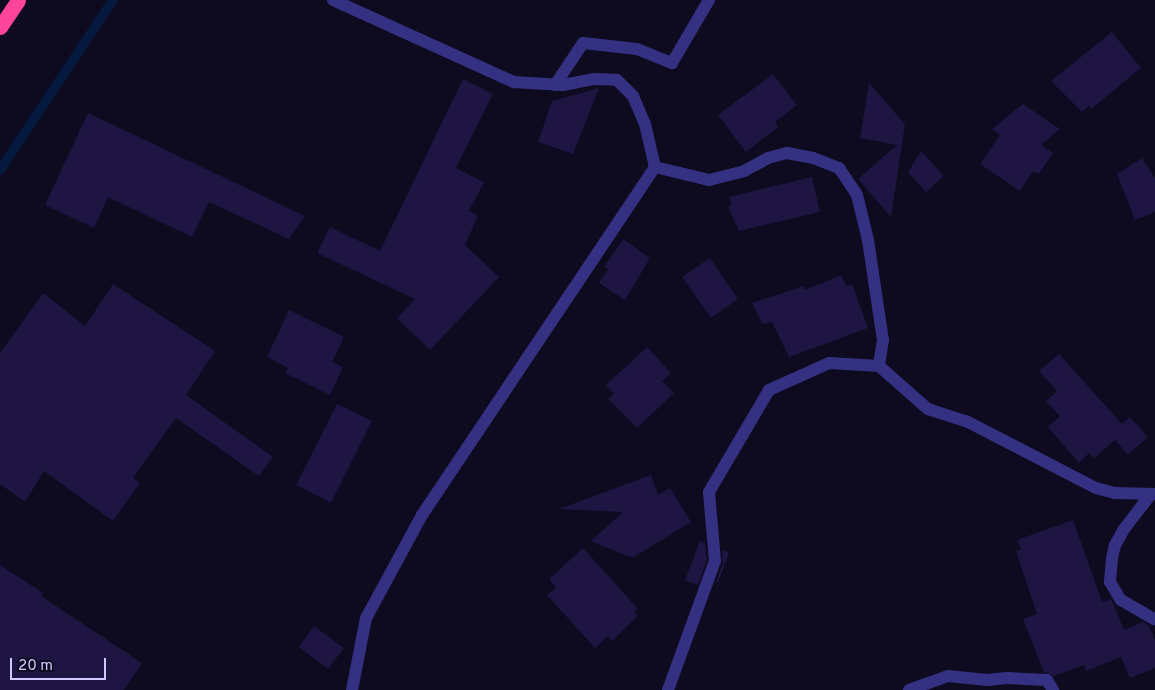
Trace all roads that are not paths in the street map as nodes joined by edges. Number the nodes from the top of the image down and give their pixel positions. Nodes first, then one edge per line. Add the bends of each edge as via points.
1 (18, 0) edge
2 (333, 0) edge
3 (709, 0) edge
4 (0, 27) edge
5 (555, 85) junction
6 (655, 167) junction
7 (879, 366) junction
8 (1153, 494) edge
9 (1155, 620) edge
10 (352, 690) edge
11 (668, 690) edge
12 (909, 690) edge
13 (1053, 690) edge

1 - 4 highway
2 - 5 street via 514,82
3 - 5 street via 672,63 637,49 582,43
5 - 6 street via 594,79 616,80 634,96
6 - 7 street via 709,180 744,171 768,158 787,153 839,168 857,195 868,240 883,340
6 - 10 street via 422,515 366,618
7 - 8 street via 928,409 966,421 1096,488 1116,493
7 - 11 street via 829,363 768,390 709,492 715,561
8 - 9 street via 1115,545 1110,582 1121,600
12 - 13 street via 948,676 1047,680

